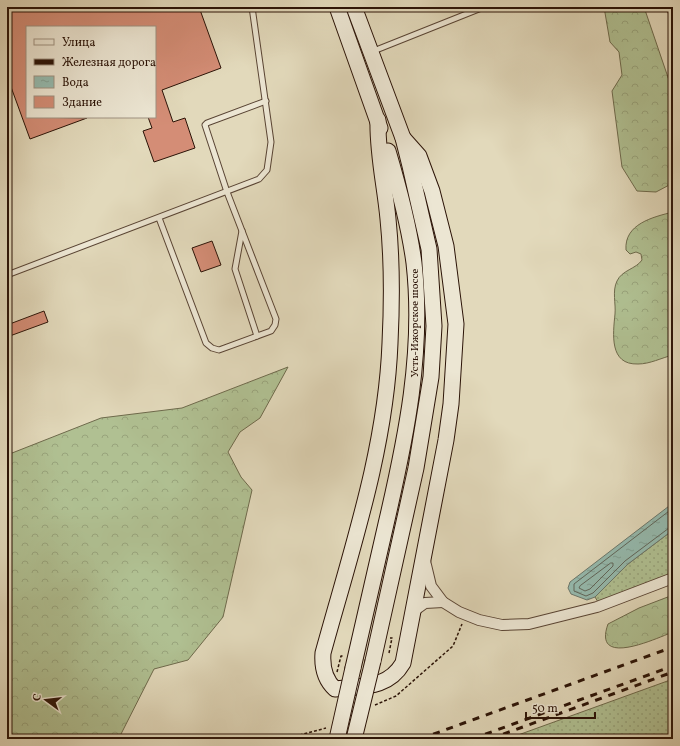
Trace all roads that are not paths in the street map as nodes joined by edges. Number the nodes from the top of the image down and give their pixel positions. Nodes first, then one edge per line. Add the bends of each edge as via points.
1 (252, 7) edge
2 (337, 7) edge
3 (354, 7) edge
4 (484, 7) edge
5 (669, 7) edge
6 (673, 17) edge
7 (371, 52) junction
8 (266, 101) junction
9 (378, 120) junction
10 (402, 138) junction
11 (227, 192) junction
12 (159, 218) junction
13 (242, 231) junction
14 (7, 275) edge
15 (257, 336) junction
16 (424, 558) junction
17 (673, 578) edge
18 (443, 602) junction
19 (414, 612) junction
20 (337, 739) edge
21 (354, 739) edge

1 - 8 lane
2 - 9 street, Усть-Ижорское шоссе
3 - 7 street, Усть-Ижорское шоссе
4 - 7 lane
5 - 6 lane
7 - 10 street, Усть-Ижорское шоссе
8 - 11 lane via 271,142 267,170 259,179
8 - 11 lane via 205,125
9 - 19 street via 377,142 389,222 390,342 387,386 376,458 323,653 322,666 330,685 335,689 381,683 397,674 403,663
9 - 20 street, Усть-Ижорское шоссе, bridge via 407,220 414,264 414,386 402,454
10 - 16 street via 419,156 440,220 456,324 451,404
10 - 21 street, Усть-Ижорское шоссе, bridge via 429,249 434,326 431,377 416,468
11 - 12 lane
11 - 13 lane
12 - 14 lane
12 - 15 lane via 206,343 219,350
13 - 15 lane via 235,269
13 - 15 lane via 276,319 271,331
16 - 18 street via 431,586
16 - 19 street
17 - 18 street via 597,607 529,624 502,625 479,620
18 - 19 street via 425,603

